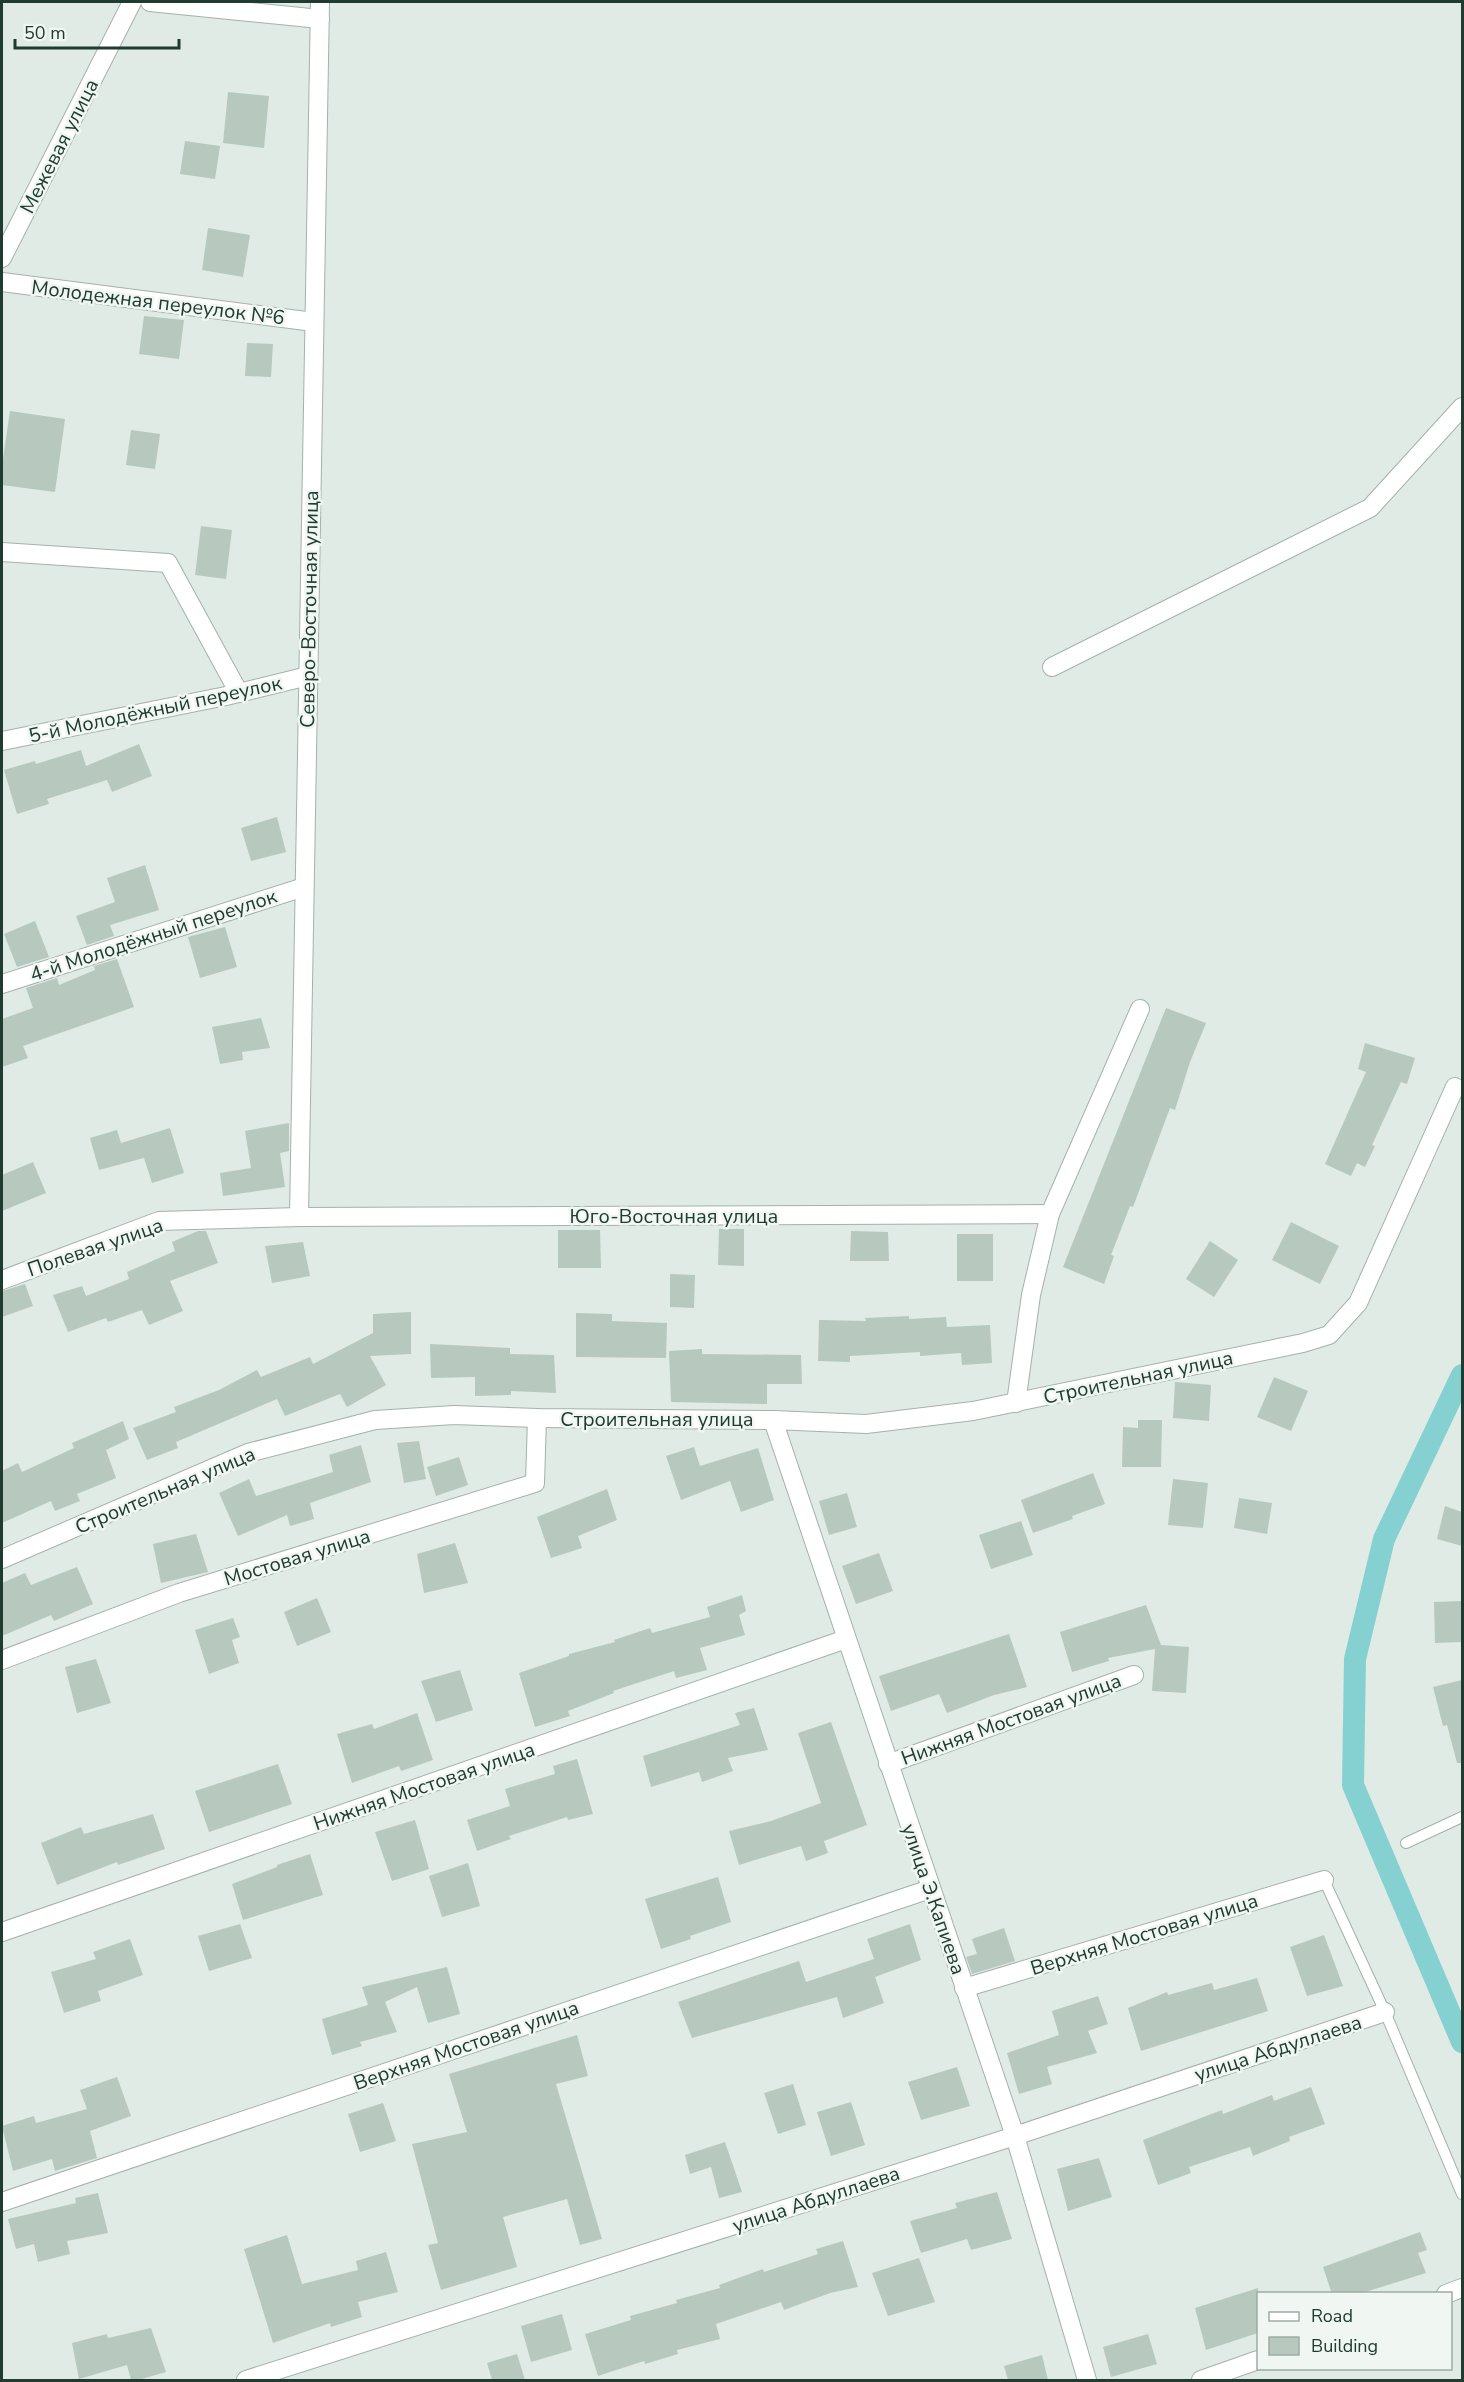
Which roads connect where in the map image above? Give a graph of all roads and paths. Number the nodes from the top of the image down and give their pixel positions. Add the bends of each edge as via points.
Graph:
1 (132, 2) edge
2 (150, 2) edge
3 (320, 10) edge
4 (2, 258) edge
5 (2, 282) edge
6 (314, 322) junction
7 (1462, 407) edge
8 (2, 552) edge
9 (1052, 667) dead end
10 (308, 676) junction
11 (238, 693) junction
12 (2, 741) edge
13 (304, 887) junction
14 (2, 984) edge
15 (1140, 1009) dead end
16 (1455, 1087) dead end
17 (1050, 1214) junction
18 (298, 1217) junction
19 (2, 1280) edge
20 (1016, 1403) junction
21 (537, 1418) junction
22 (773, 1420) junction
23 (2, 1559) edge
24 (846, 1639) junction
25 (2, 1660) edge
26 (1134, 1675) dead end
27 (888, 1764) junction
28 (1462, 1817) edge
29 (1406, 1843) dead end
30 (1324, 1880) joint
31 (930, 1889) junction
32 (2, 1932) edge
33 (964, 1988) junction
34 (1385, 2012) junction
35 (1014, 2136) junction
36 (1462, 2194) edge
37 (2, 2202) edge
38 (1257, 2360) edge
39 (246, 2380) edge
40 (1087, 2380) edge
41 (1201, 2380) edge

1 - 4 street, Межевая улица
2 - 3 street
3 - 6 street, Северо-Восточная улица
5 - 6 street, Молодежная переулок №6
6 - 10 street, Северо-Восточная улица
7 - 9 street via 1370,508
8 - 11 street via 168,563
10 - 11 street, 5-й Молодёжный переулок
10 - 13 street, Северо-Восточная улица
11 - 12 street, 5-й Молодёжный переулок
13 - 14 street, 4-й Молодёжный переулок
13 - 18 street, Северо-Восточная улица
15 - 17 street
16 - 20 street, Строительная улица via 1358,1303 1329,1335
17 - 18 street, Юго-Восточная улица
17 - 20 street via 1031,1296
18 - 19 street, Полевая улица via 159,1221
20 - 22 street, Строительная улица via 866,1424
21 - 22 street, Строительная улица
21 - 23 street, Строительная улица via 454,1415 375,1420 248,1453
21 - 25 street, Мостовая улица via 535,1483 179,1593
22 - 24 street, улица Э.Капиева
24 - 27 street, улица Э.Капиева
24 - 32 street, Нижняя Мостовая улица
26 - 27 street, Нижняя Мостовая улица
27 - 31 street, улица Э.Капиева
28 - 29 lane
30 - 33 street, Верхняя Мостовая улица
30 - 34 lane
31 - 33 street, улица Э.Капиева
31 - 37 street, Верхняя Мостовая улица
33 - 35 street, улица Э.Капиева
34 - 35 street, улица Абдуллаева
34 - 36 lane
35 - 39 street, улица Абдуллаева
35 - 40 street, улица Э.Капиева
38 - 41 street

